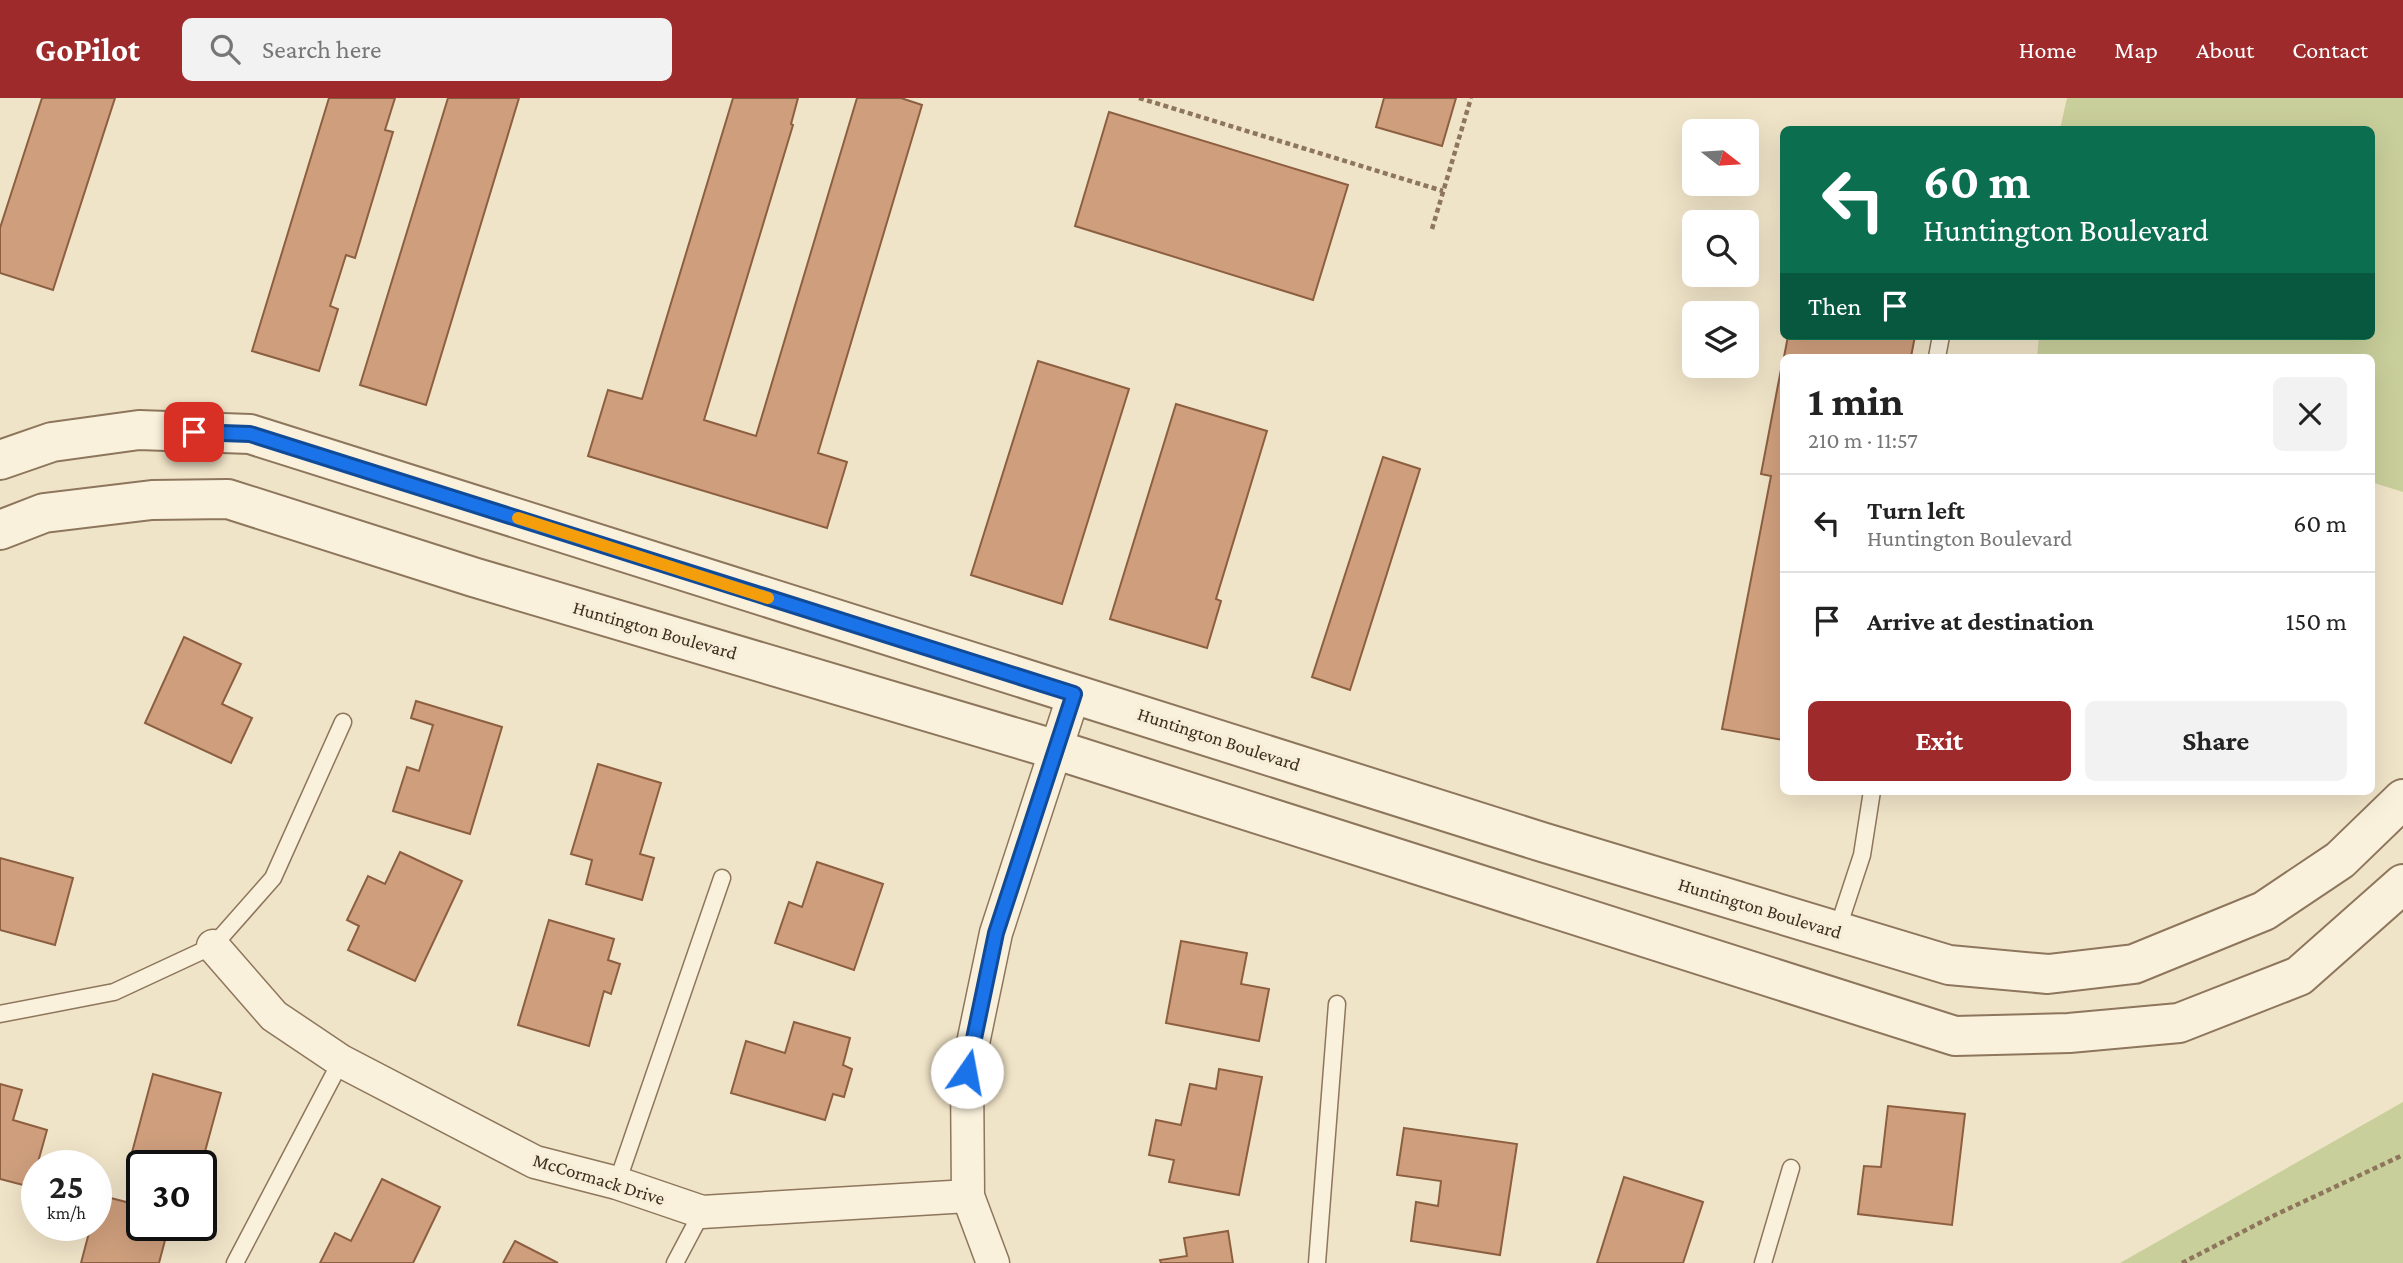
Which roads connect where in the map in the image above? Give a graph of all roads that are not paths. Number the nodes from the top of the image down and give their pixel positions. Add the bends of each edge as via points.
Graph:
1 (0, 460) edge
2 (0, 530) edge
3 (1074, 694) junction
4 (343, 722) dead end
5 (1057, 750) junction
6 (1871, 795) edge
7 (2403, 799) edge
8 (722, 878) dead end
9 (2403, 884) edge
10 (1837, 931) junction
11 (213, 946) junction
12 (1337, 1004) dead end
13 (0, 1014) edge
14 (341, 1061) junction
15 (1791, 1168) dead end
16 (617, 1182) junction
17 (968, 1196) junction
18 (702, 1212) junction
19 (235, 1263) edge
20 (675, 1263) edge
21 (993, 1263) edge
22 (1317, 1263) edge
23 (1763, 1263) edge

1 - 3 street, Huntington Boulevard via 52,442 139,429 250,434
2 - 5 street, Huntington Boulevard via 44,513 152,500 228,499 472,577
3 - 5 street
3 - 10 street, Huntington Boulevard
4 - 11 lane via 273,878
5 - 9 street, Huntington Boulevard via 1955,1036 2069,1033 2179,1023 2299,976
5 - 17 street via 996,933 967,1072
6 - 10 lane via 1862,855
7 - 10 street, Huntington Boulevard via 2340,860 2264,911 2134,964 2048,974 1949,965
8 - 16 lane
11 - 13 lane via 114,992
11 - 14 street, McCormack Drive via 274,1016
12 - 22 lane
14 - 16 street, McCormack Drive via 536,1162
14 - 19 lane
15 - 23 lane
16 - 18 street, McCormack Drive
17 - 18 street, McCormack Drive
17 - 21 street
18 - 20 lane

